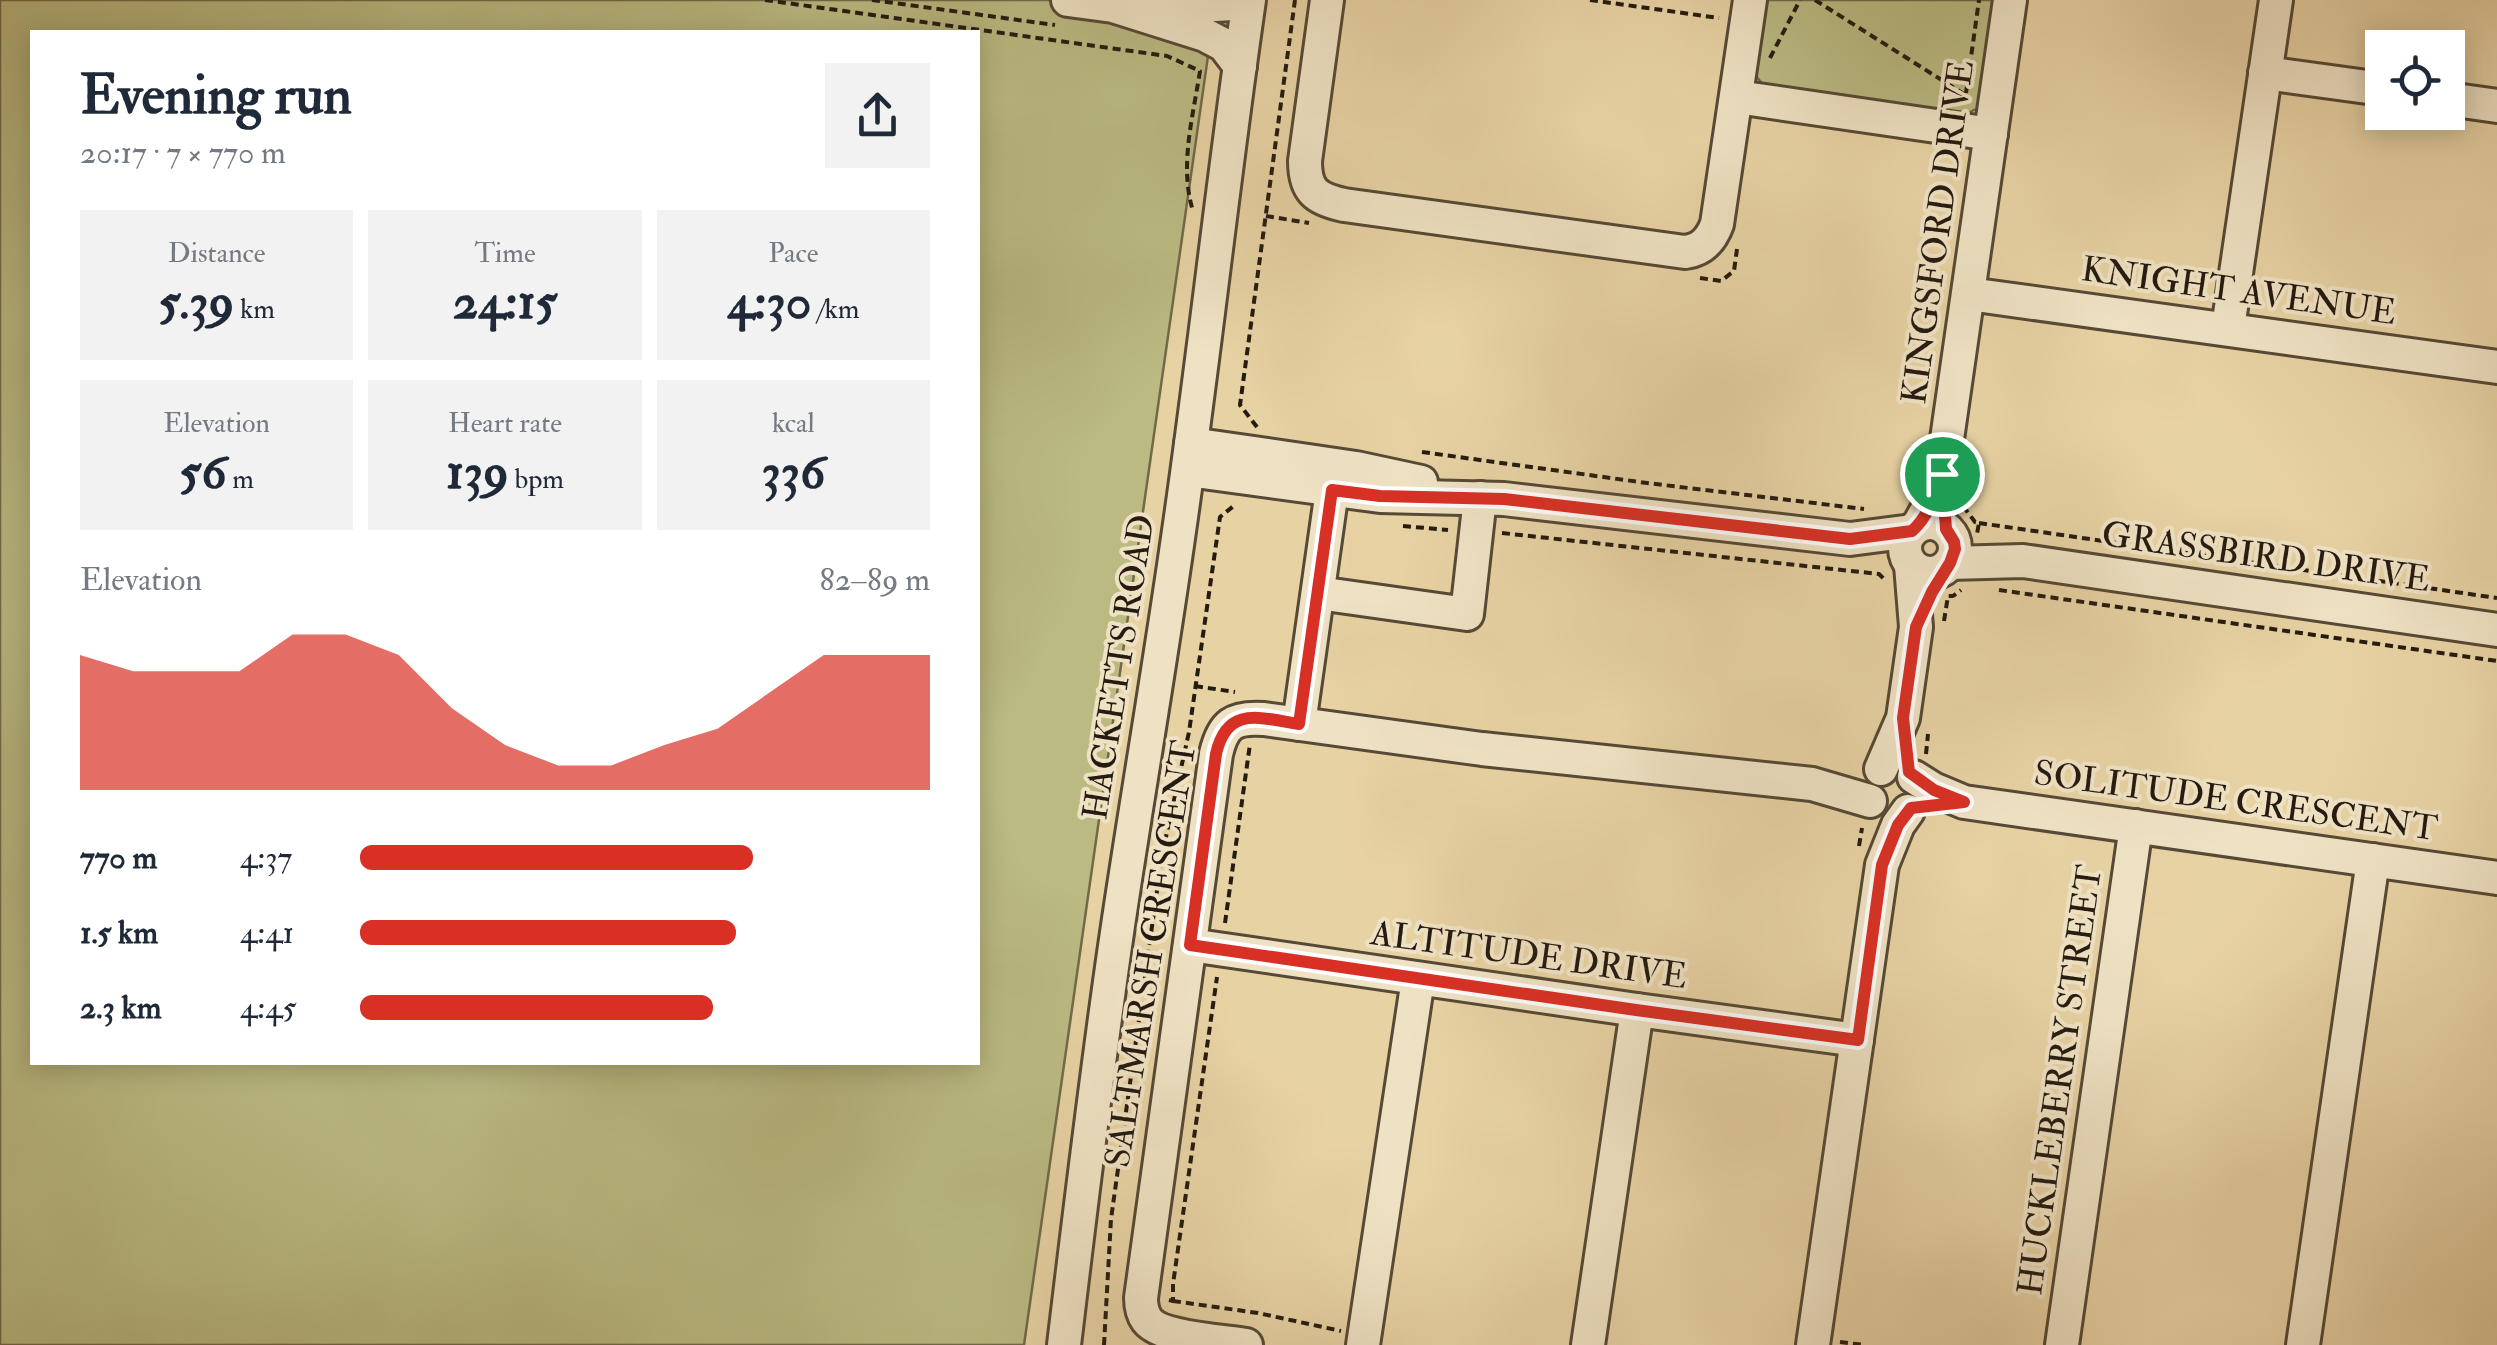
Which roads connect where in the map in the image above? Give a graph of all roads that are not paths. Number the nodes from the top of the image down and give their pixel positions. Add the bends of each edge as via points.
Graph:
1 (1246, 0) edge
2 (1328, 0) edge
3 (2010, 0) edge
4 (2276, 0) edge
5 (1113, 6) junction
6 (1737, 10) edge
7 (1068, 14) edge
8 (1240, 66) junction
9 (2266, 72) junction
10 (2365, 87) edge
11 (1747, 99) junction
12 (2465, 101) edge
13 (2497, 106) edge
14 (1980, 133) junction
15 (1969, 294) junction
16 (2228, 328) junction
17 (2497, 368) edge
18 (1190, 457) junction
19 (1332, 490) junction
20 (1492, 499) junction
21 (1931, 549) junction
22 (1318, 593) junction
23 (2497, 630) edge
24 (1299, 724) junction
25 (1812, 784) joint
26 (1893, 790) junction
27 (2136, 826) junction
28 (2373, 860) junction
29 (2497, 878) edge
30 (1190, 945) junction
31 (1418, 978) junction
32 (1636, 1010) junction
33 (1858, 1040) junction
34 (1364, 1341) edge
35 (1827, 1343) edge
36 (1064, 1345) edge
37 (1246, 1345) edge
38 (1588, 1345) edge
39 (2062, 1345) edge
40 (2303, 1345) edge

1 - 5 street
1 - 8 street, HACKETTS ROAD
2 - 11 street via 1306,178 1319,197 1344,205 1693,251 1717,224
3 - 14 street, KINGSFORD DRIVE
4 - 9 street
5 - 7 street
5 - 8 street via 1205,34
6 - 11 street
8 - 18 street, HACKETTS ROAD
9 - 10 street
9 - 16 street
11 - 14 street
12 - 13 street
14 - 15 street, KINGSFORD DRIVE
15 - 16 street, KNIGHT AVENUE
15 - 21 street, KINGSFORD DRIVE
16 - 17 street, KNIGHT AVENUE
18 - 19 street, GRASSBIRD DRIVE
18 - 20 street, GRASSBIRD DRIVE via 1356,468
18 - 36 street, HACKETTS ROAD
19 - 20 street, GRASSBIRD DRIVE
19 - 22 street
20 - 21 street, GRASSBIRD DRIVE
20 - 22 street via 1478,532 1480,616
21 - 23 street, GRASSBIRD DRIVE
21 - 26 street via 1932,592 1916,627
22 - 24 street
24 - 25 street, SALTMARSH CRESCENT
24 - 30 street, SALTMARSH CRESCENT via 1242,719 1222,736
25 - 26 street, SOLITUDE CRESCENT via 1856,778
26 - 27 street, SOLITUDE CRESCENT
26 - 33 street via 1878,822 1882,865
27 - 28 street, SOLITUDE CRESCENT
27 - 39 street, HUCKLEBERRY STREET
28 - 29 street, SOLITUDE CRESCENT
28 - 40 street
30 - 31 street, ALTITUDE DRIVE
30 - 37 street, SALTMARSH CRESCENT via 1141,1307 1159,1330
31 - 32 street, ALTITUDE DRIVE
31 - 34 street
32 - 33 street, ALTITUDE DRIVE
32 - 38 street
33 - 35 street

